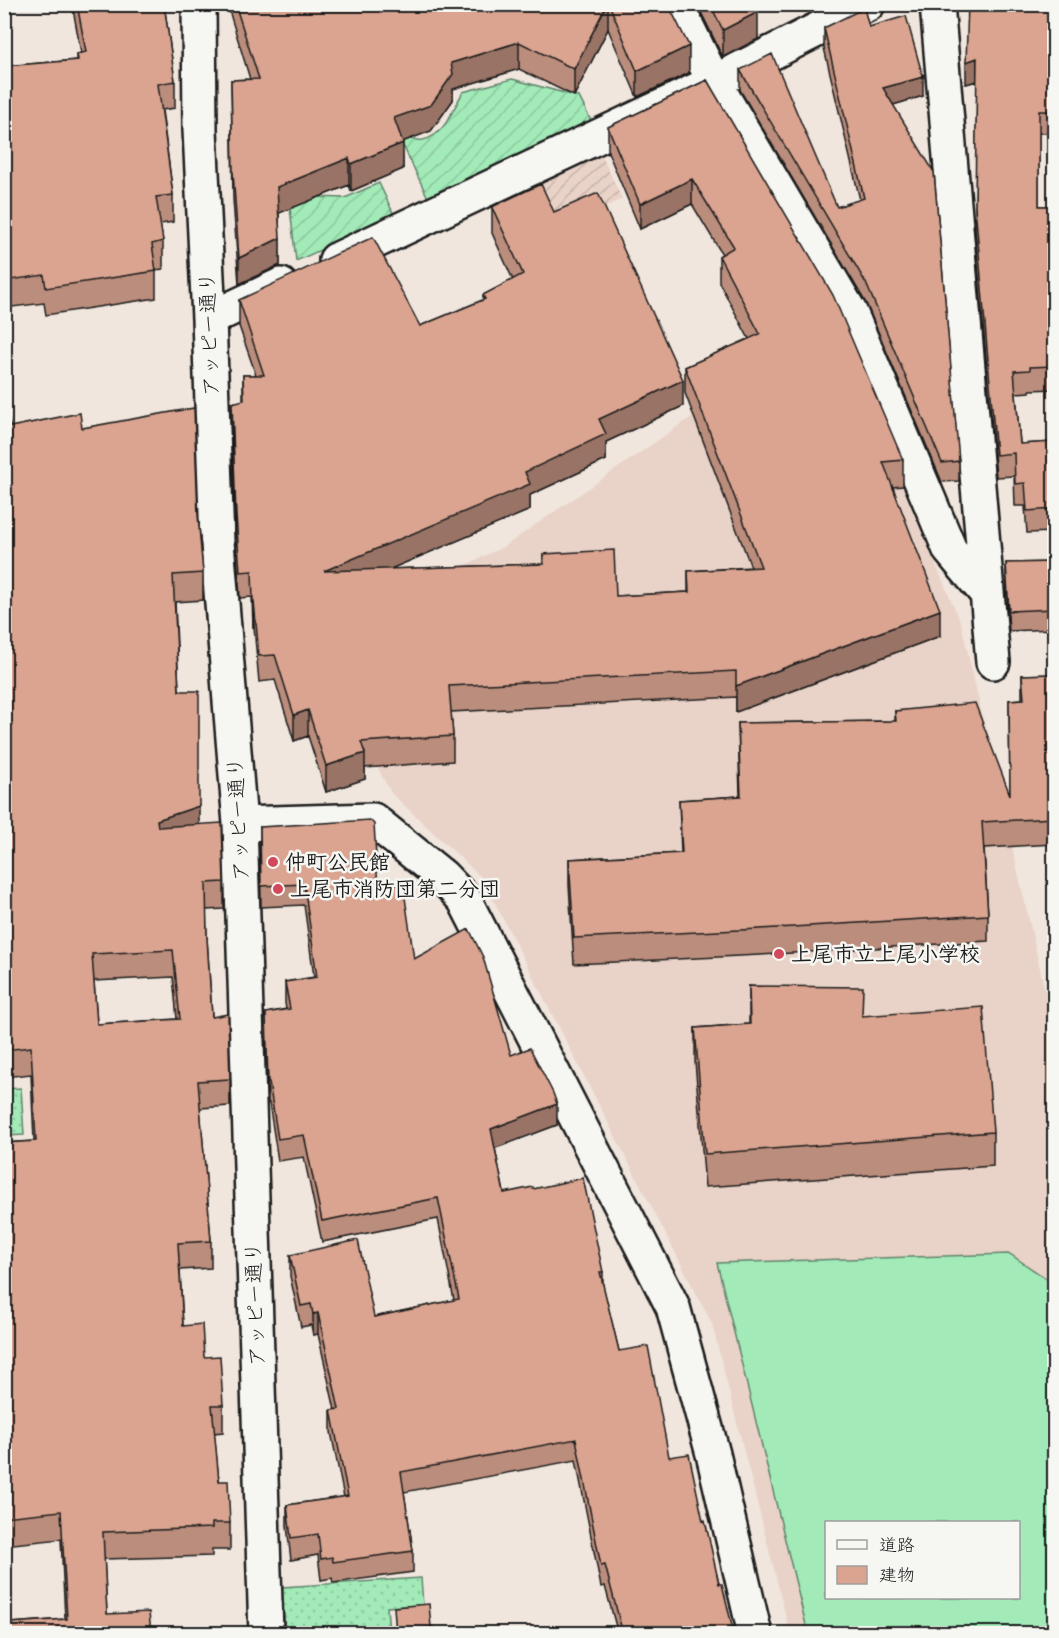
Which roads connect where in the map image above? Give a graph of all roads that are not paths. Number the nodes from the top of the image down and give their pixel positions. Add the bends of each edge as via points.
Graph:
1 (199, 4) edge
2 (676, 4) edge
3 (868, 4) edge
4 (937, 4) edge
5 (714, 82) junction
6 (209, 319) junction
7 (987, 594) junction
8 (993, 662) dead end
9 (240, 824) junction
10 (266, 1634) edge
11 (755, 1634) edge

1 - 6 street, アッピー通り
2 - 5 street
3 - 5 street
4 - 7 street
5 - 6 street
5 - 7 street via 850,312 950,550
6 - 9 street, アッピー通り via 217,542
7 - 8 street
9 - 10 street, アッピー通り
9 - 11 street via 373,820 464,899 673,1307 713,1454

